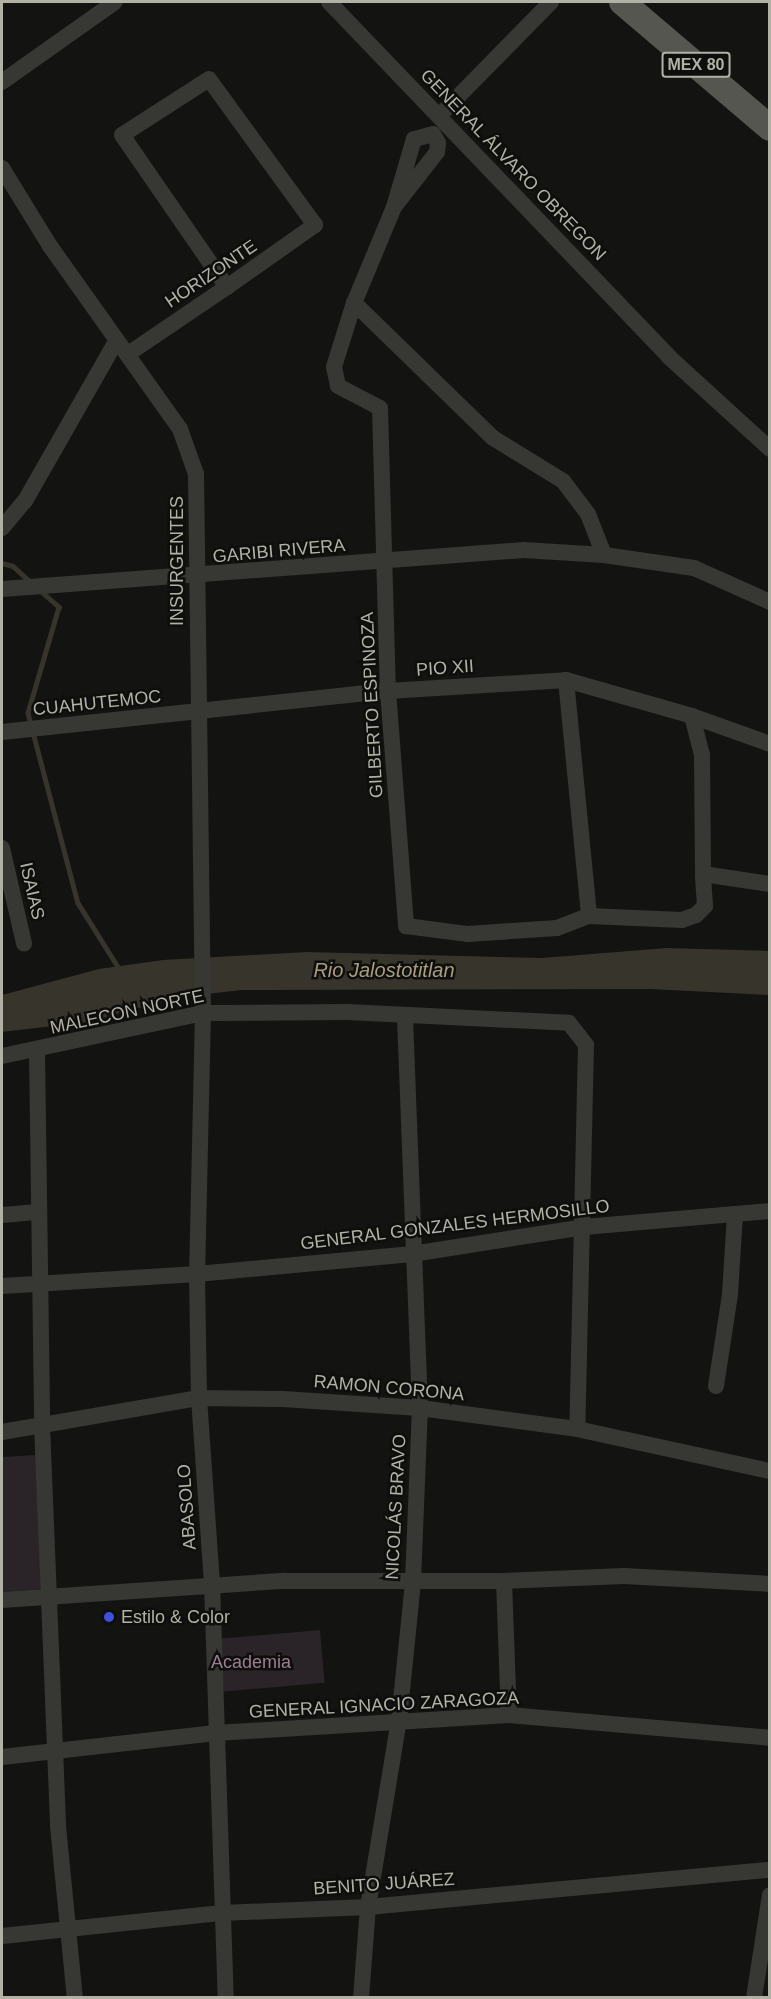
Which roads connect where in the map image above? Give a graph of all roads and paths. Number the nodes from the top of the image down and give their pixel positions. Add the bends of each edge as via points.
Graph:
1 (115, 2) edge
2 (329, 2) edge
3 (551, 2) edge
4 (622, 2) edge
5 (2, 81) edge
6 (439, 116) junction
7 (770, 128) edge
8 (2, 168) edge
9 (394, 207) dead end
10 (227, 287) junction
11 (354, 303) junction
12 (117, 340) junction
13 (128, 354) junction
14 (770, 449) edge
15 (2, 528) edge
16 (604, 555) junction
17 (385, 561) junction
18 (196, 577) junction
19 (2, 589) edge
20 (770, 602) edge
21 (566, 680) junction
22 (388, 691) junction
23 (196, 712) junction
24 (692, 716) junction
25 (2, 732) edge
26 (770, 744) edge
27 (2, 848) edge
28 (703, 874) junction
29 (770, 884) edge
30 (589, 916) junction
31 (24, 944) dead end
32 (202, 1007) junction
33 (405, 1015) junction
34 (37, 1052) junction
35 (2, 1056) edge
36 (770, 1211) edge
37 (38, 1212) junction
38 (735, 1214) junction
39 (2, 1215) edge
40 (584, 1227) junction
41 (412, 1254) junction
42 (197, 1274) junction
43 (38, 1282) junction
44 (2, 1286) edge
45 (716, 1386) dead end
46 (200, 1398) junction
47 (420, 1408) junction
48 (42, 1425) junction
49 (578, 1429) junction
50 (2, 1432) edge
51 (770, 1471) edge
52 (413, 1581) junction
53 (504, 1581) junction
54 (212, 1584) junction
55 (770, 1584) edge
56 (50, 1597) junction
57 (2, 1600) edge
58 (509, 1715) junction
59 (399, 1720) junction
60 (216, 1733) junction
61 (770, 1738) edge
62 (55, 1750) junction
63 (2, 1757) edge
64 (770, 1870) edge
65 (770, 1895) edge
66 (368, 1907) junction
67 (222, 1913) junction
68 (71, 1930) junction
69 (2, 1936) edge
70 (75, 1998) edge
71 (226, 1998) edge
72 (361, 1998) edge
73 (754, 1998) edge

1 - 5 street
2 - 6 street, GENERAL ÁLVARO OBREGON
3 - 6 street
4 - 7 main road, MEX 80
6 - 14 street, GENERAL ÁLVARO OBREGON via 669,357
8 - 12 street, INSURGENTES via 50,246
9 - 11 street
10 - 10 street, HORIZONTE via 315,225 209,79 122,135
10 - 13 street, HORIZONTE
11 - 16 street via 493,438 563,481 588,514
11 - 17 street, GILBERTO ESPINOZA via 334,368 338,386 380,408
12 - 13 street, INSURGENTES
12 - 15 street via 25,501
13 - 18 street, INSURGENTES via 180,429 196,474
16 - 17 street, GARIBI RIVERA via 524,550
16 - 20 street, GARIBI RIVERA via 694,568
17 - 18 street, GARIBI RIVERA
17 - 22 street, GILBERTO ESPINOZA
18 - 19 street, GARIBI RIVERA
18 - 23 street, INSURGENTES
21 - 22 street, PIO XII
21 - 24 street, PIO XII
21 - 30 street
22 - 23 street, PIO XII
22 - 30 street, GILBERTO ESPINOZA via 406,926 479,933 557,928
23 - 25 street, CUAHUTEMOC
23 - 32 street, INSURGENTES
24 - 26 street, PIO XII
24 - 28 street via 702,755
27 - 31 street, ISAIAS
28 - 29 street
28 - 30 street via 705,906 696,915 682,920
32 - 33 street, MALECON NORTE
32 - 34 street, MALECON NORTE
32 - 42 street, ABASOLO
33 - 40 street, MALECON NORTE via 568,1023 586,1045
33 - 41 street, NICOLÁS BRAVO
34 - 35 street, MALECON NORTE
34 - 37 street
36 - 38 street, GENERAL GONZALES HERMOSILLO
37 - 39 street
37 - 43 street
38 - 40 street, GENERAL GONZALES HERMOSILLO
38 - 45 street via 730,1294
40 - 41 street, GENERAL GONZALES HERMOSILLO
40 - 49 street, MALECON NORTE
41 - 42 street, GENERAL GONZALES HERMOSILLO
41 - 47 street, NICOLÁS BRAVO
42 - 43 street, GENERAL GONZALES HERMOSILLO
42 - 46 street, ABASOLO
43 - 44 street, GENERAL GONZALES HERMOSILLO
43 - 48 street
46 - 47 street, RAMON CORONA
46 - 48 street, RAMON CORONA
46 - 54 street, ABASOLO
47 - 49 street, RAMON CORONA
47 - 52 street, NICOLÁS BRAVO
48 - 50 street, RAMON CORONA
48 - 56 street
49 - 51 street, RAMON CORONA
52 - 53 street
52 - 54 street
52 - 59 street, NICOLÁS BRAVO
53 - 55 street via 624,1576
53 - 58 street
54 - 56 street
54 - 60 street, ABASOLO
56 - 57 street
56 - 62 street
58 - 59 street, GENERAL IGNACIO ZARAGOZA
58 - 61 street, GENERAL IGNACIO ZARAGOZA
59 - 60 street, GENERAL IGNACIO ZARAGOZA
59 - 66 street, NICOLÁS BRAVO
60 - 62 street, GENERAL IGNACIO ZARAGOZA
60 - 67 street, ABASOLO
62 - 63 street, GENERAL IGNACIO ZARAGOZA
62 - 68 street via 58,1826
64 - 66 street, BENITO JUÁREZ
65 - 73 street
66 - 67 street, BENITO JUÁREZ
66 - 72 street, NICOLÁS BRAVO
67 - 68 street, BENITO JUÁREZ
67 - 71 street, ABASOLO
68 - 69 street, BENITO JUÁREZ
68 - 70 street

